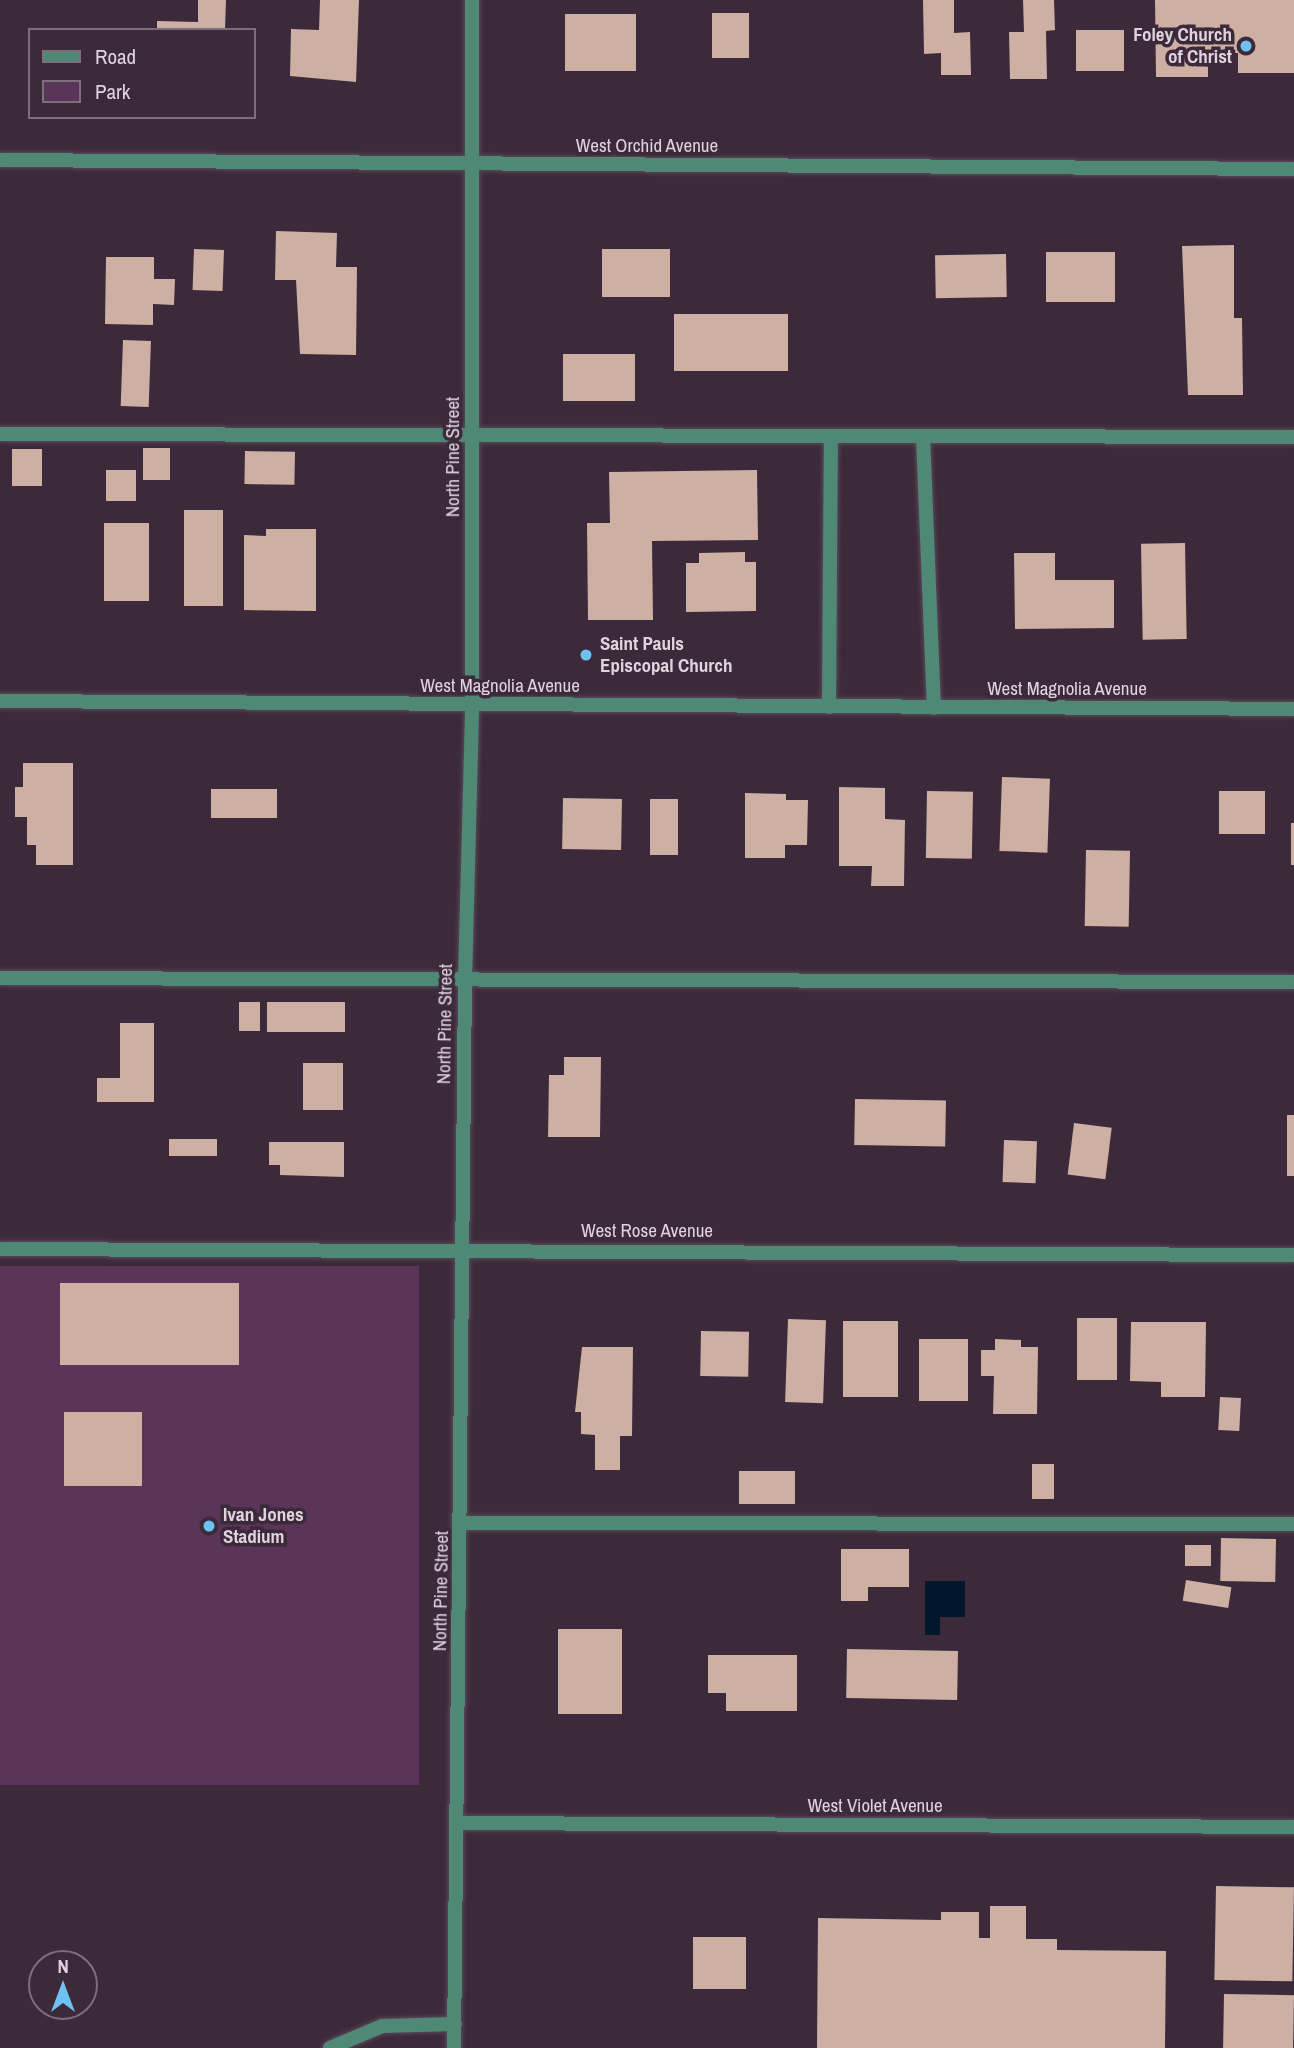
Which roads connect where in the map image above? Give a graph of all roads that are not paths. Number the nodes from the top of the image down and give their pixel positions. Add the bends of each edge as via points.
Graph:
1 (472, 0) edge
2 (0, 160) edge
3 (470, 164) junction
4 (1294, 169) edge
5 (0, 434) edge
6 (473, 436) junction
7 (831, 436) junction
8 (923, 436) junction
9 (1294, 438) edge
10 (0, 701) edge
11 (472, 706) junction
12 (828, 707) junction
13 (933, 708) junction
14 (1294, 709) edge
15 (0, 978) edge
16 (465, 980) junction
17 (1294, 982) edge
18 (0, 1249) edge
19 (463, 1249) junction
20 (1294, 1255) edge
21 (462, 1523) junction
22 (1294, 1524) edge
23 (456, 1823) junction
24 (1294, 1827) edge
25 (455, 2024) junction
26 (330, 2048) edge
27 (454, 2048) edge

1 - 3 street, North Pine Street
2 - 3 street, West Orchid Avenue
3 - 4 street, West Orchid Avenue
3 - 6 street, North Pine Street
5 - 6 street
6 - 7 street
6 - 11 street, North Pine Street
7 - 8 street
7 - 12 street
8 - 9 street
8 - 13 street
10 - 11 street, West Magnolia Avenue
11 - 12 street, West Magnolia Avenue
11 - 16 street, North Pine Street
12 - 13 street, West Magnolia Avenue
13 - 14 street, West Magnolia Avenue
15 - 16 street
16 - 17 street
16 - 19 street, North Pine Street
18 - 19 street, West Rose Avenue
19 - 20 street, West Rose Avenue
19 - 21 street, North Pine Street
21 - 22 street
21 - 23 street, North Pine Street
23 - 24 street, West Violet Avenue
23 - 25 street, North Pine Street
25 - 26 street via 382,2026
25 - 27 street, North Pine Street

